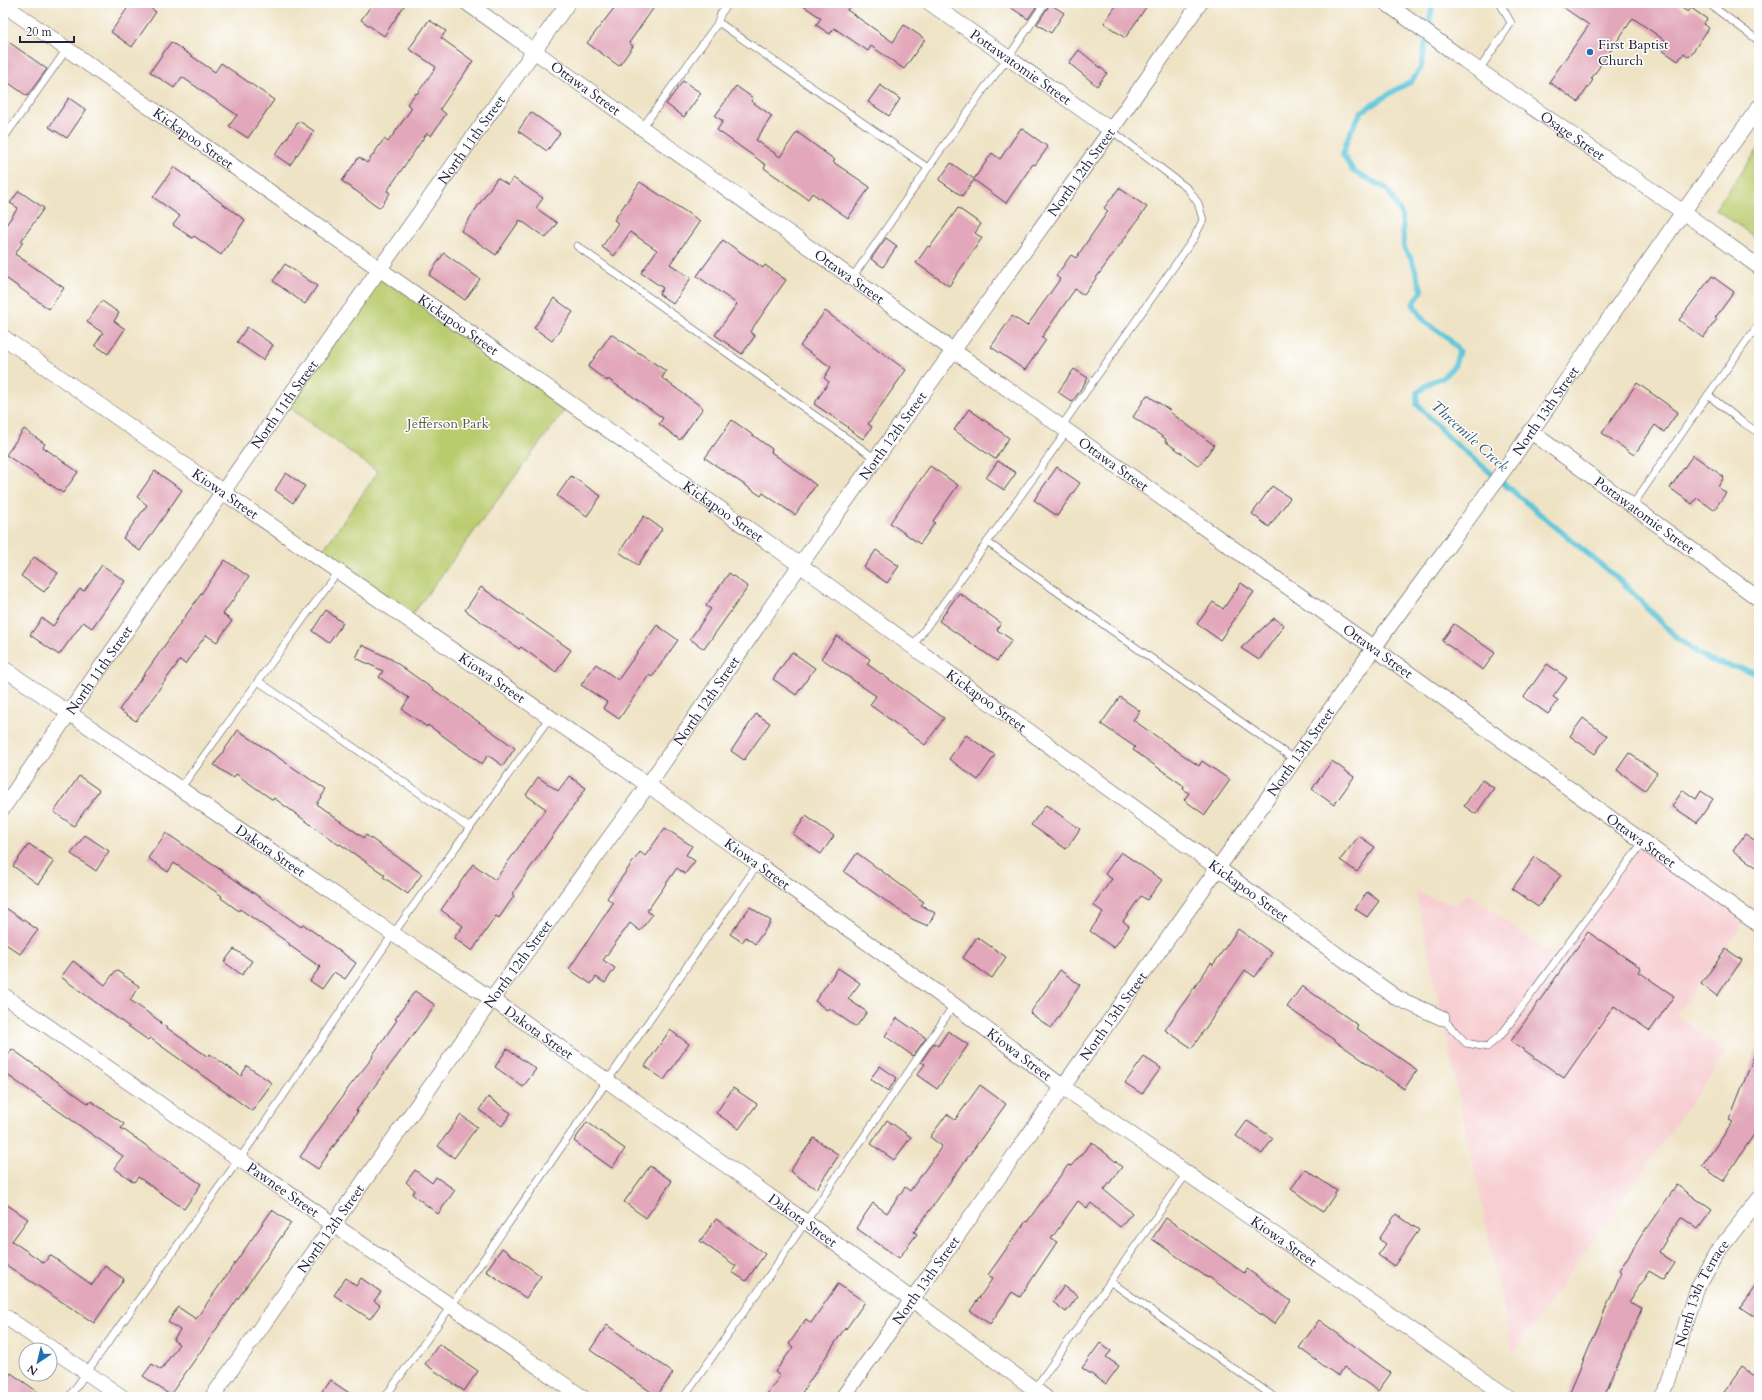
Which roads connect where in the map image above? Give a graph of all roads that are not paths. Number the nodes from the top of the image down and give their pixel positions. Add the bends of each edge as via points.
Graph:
1 (467, 3) edge
2 (568, 3) edge
3 (729, 3) edge
4 (930, 3) edge
5 (1045, 3) edge
6 (1200, 3) edge
7 (1500, 3) edge
8 (1708, 3) edge
9 (3, 4) edge
10 (1389, 5) edge
11 (717, 24) junction
12 (1759, 40) edge
13 (67, 49) junction
14 (534, 51) junction
15 (1008, 58) junction
16 (1479, 70) junction
17 (1759, 107) edge
18 (642, 128) junction
19 (1111, 130) junction
20 (3, 139) edge
21 (928, 168) junction
22 (1683, 212) junction
23 (577, 246) dead end
24 (1759, 267) edge
25 (379, 268) junction
26 (852, 278) junction
27 (1759, 324) edge
28 (3, 337) edge
29 (954, 351) junction
30 (1708, 395) junction
31 (1064, 429) junction
32 (1530, 431) junction
33 (1759, 433) edge
34 (876, 459) junction
35 (223, 492) junction
36 (1632, 506) junction
37 (987, 542) junction
38 (800, 565) junction
39 (338, 570) junction
40 (1759, 599) edge
41 (912, 647) junction
42 (1374, 648) junction
43 (3, 668) edge
44 (258, 681) junction
45 (69, 713) junction
46 (550, 718) junction
47 (1296, 760) junction
48 (648, 785) junction
49 (180, 789) junction
50 (3, 808) edge
51 (470, 828) junction
52 (1643, 842) junction
53 (758, 864) junction
54 (1219, 868) junction
55 (1759, 925) edge
56 (393, 934) junction
57 (3, 995) edge
58 (492, 999) junction
59 (954, 1005) junction
60 (1442, 1018) joint
61 (607, 1080) junction
62 (1063, 1087) junction
63 (239, 1159) junction
64 (1187, 1173) junction
65 (1759, 1199) edge
66 (806, 1222) junction
67 (333, 1223) junction
68 (1111, 1282) junction
69 (912, 1300) junction
70 (451, 1306) junction
71 (3, 1315) edge
72 (87, 1372) junction
73 (1036, 1394) edge
74 (68, 1397) edge
75 (122, 1397) edge
76 (212, 1397) edge
77 (385, 1397) edge
78 (582, 1397) edge
79 (684, 1397) edge
80 (843, 1397) edge
81 (1274, 1397) edge
82 (1508, 1397) edge
83 (1661, 1397) edge

1 - 14 street, Ottawa Street
2 - 14 street, North 11th Street
3 - 11 lane
4 - 15 street, Pottawatomie Street
5 - 15 lane
6 - 19 street, North 12th Street
7 - 16 lane via 1511,23
8 - 12 lane
9 - 13 street, Kickapoo Street
10 - 16 street, Osage Street
11 - 18 lane
11 - 21 lane via 721,24
13 - 20 lane
13 - 25 street, Kickapoo Street
14 - 18 street, Ottawa Street
14 - 25 street, North 11th Street
15 - 19 street, Pottawatomie Street
15 - 21 lane
16 - 22 street, Osage Street
17 - 22 street, North 13th Street
18 - 26 street, Ottawa Street
19 - 29 street, North 12th Street
19 - 31 lane via 1188,189 1198,203 1203,220 1194,238
21 - 26 lane
22 - 24 street, Osage Street
22 - 32 street, North 13th Street
23 - 34 lane
25 - 35 street, North 11th Street
25 - 38 street, Kickapoo Street
26 - 29 street, Ottawa Street
27 - 30 lane
28 - 35 street, Kiowa Street
29 - 31 street, Ottawa Street
29 - 34 street, North 12th Street
30 - 33 lane
30 - 36 lane
31 - 37 lane
31 - 42 street, Ottawa Street
32 - 36 street, Pottawatomie Street
32 - 42 street, North 13th Street
34 - 38 street, North 12th Street
35 - 39 street, Kiowa Street
35 - 45 street, North 11th Street
36 - 40 street, Pottawatomie Street
37 - 41 lane
37 - 47 lane
38 - 41 street, Kickapoo Street
38 - 48 street, North 12th Street
39 - 44 lane
39 - 46 street, Kiowa Street
41 - 54 street, Kickapoo Street
42 - 47 street, North 13th Street
42 - 52 street, Ottawa Street
43 - 45 street, Dakota Street
44 - 49 lane
44 - 51 lane
45 - 49 street, Dakota Street
45 - 50 street, North 11th Street
46 - 48 street, Kiowa Street
46 - 51 lane
47 - 54 street, North 13th Street
48 - 53 street, Kiowa Street
48 - 58 street, North 12th Street
49 - 56 street, Dakota Street
51 - 56 lane
52 - 55 street, Ottawa Street
52 - 60 lane via 1502,1034 1486,1047 1466,1042
53 - 59 street, Kiowa Street
53 - 61 lane
54 - 60 street, Kickapoo Street via 1397,998
54 - 62 street, North 13th Street
56 - 58 street, Dakota Street
56 - 63 lane
57 - 63 street, Pawnee Street
58 - 61 street, Dakota Street
58 - 67 street, North 12th Street
59 - 62 street, Kiowa Street
59 - 66 lane
61 - 66 street, Dakota Street
61 - 70 lane
62 - 64 street, Kiowa Street
62 - 69 street, North 13th Street
63 - 67 street, Pawnee Street
63 - 72 lane
64 - 68 lane
64 - 82 street, Kiowa Street
65 - 83 street, North 13th Terrace via 1715,1255 1696,1290 1668,1384
66 - 69 street, Dakota Street
66 - 79 lane
67 - 70 street, Pawnee Street
67 - 76 street, North 12th Street
68 - 73 lane
68 - 81 lane
69 - 73 street, Dakota Street
69 - 80 street, North 13th Street
70 - 77 lane
70 - 78 street, Pawnee Street
71 - 72 street
72 - 74 lane
72 - 75 street

